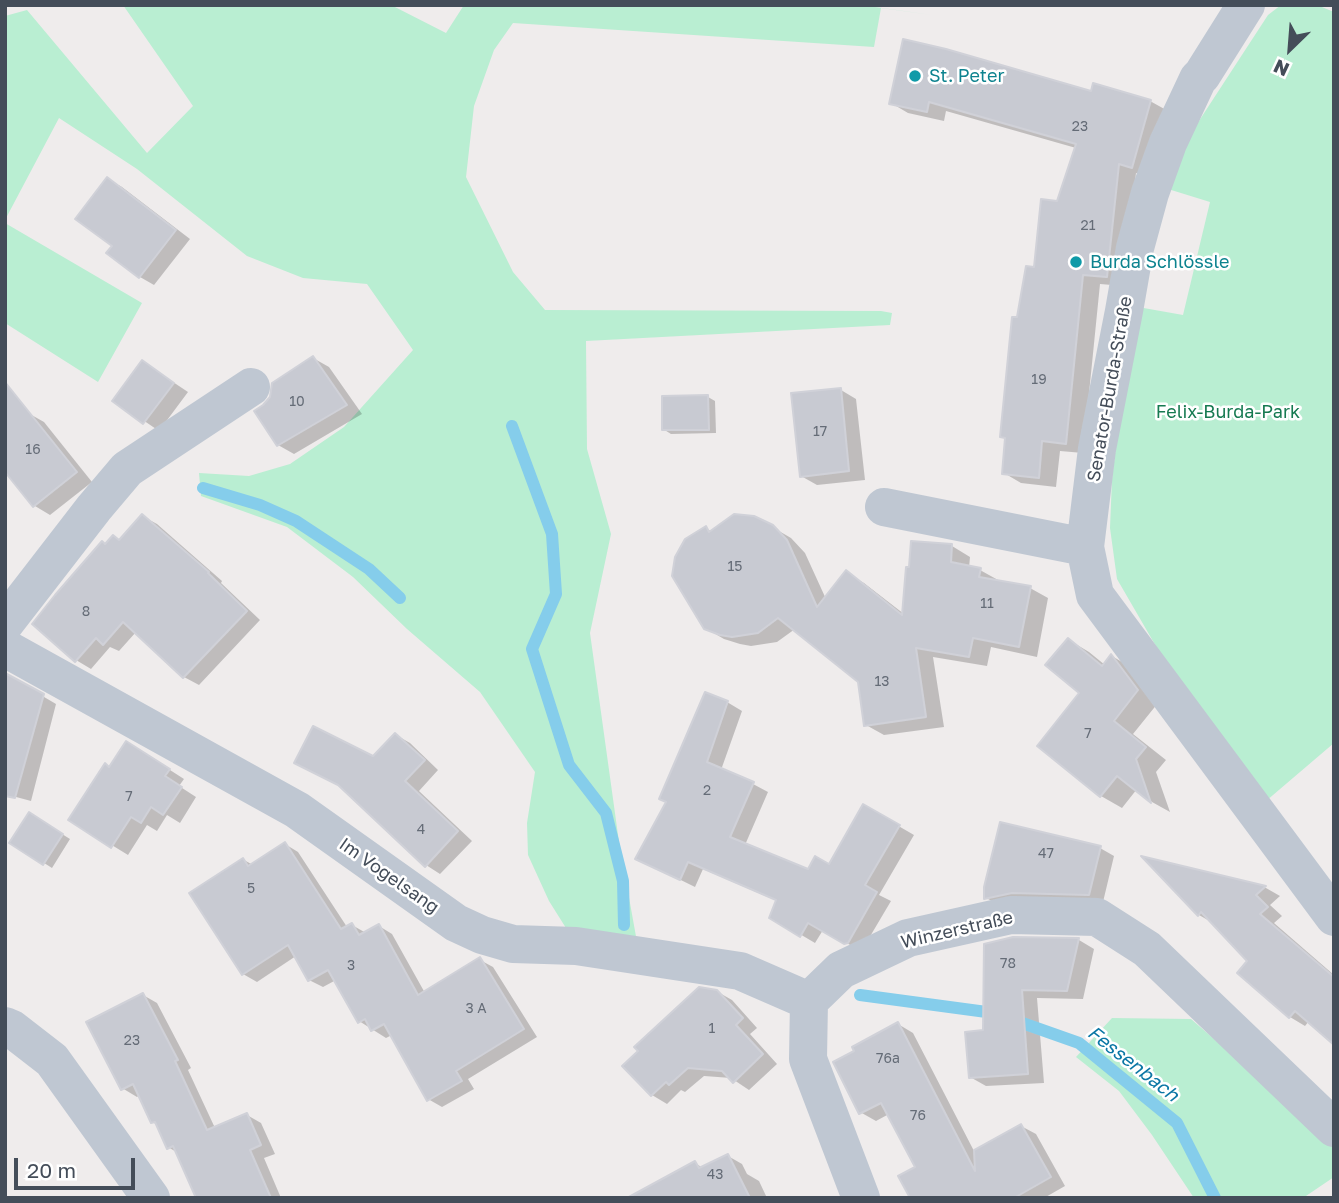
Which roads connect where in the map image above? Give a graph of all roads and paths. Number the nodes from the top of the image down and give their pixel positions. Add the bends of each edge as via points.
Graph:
1 (1246, 5) edge
2 (251, 387) dead end
3 (884, 507) dead end
4 (1085, 547) junction
5 (5, 623) edge
6 (5, 648) edge
7 (1334, 917) edge
8 (808, 1001) junction
9 (5, 1026) edge
10 (1334, 1129) edge
11 (151, 1198) edge
12 (861, 1198) edge

1 - 4 street, Senator-Burda-Straße via 1198,79 1150,193 1135,247 1097,449
2 - 5 street via 127,469
3 - 4 street
4 - 7 street, Senator-Burda-Straße via 1095,595
6 - 8 street, Im Vogelsang via 297,810 456,923 482,935 513,944 576,946 740,971
8 - 10 street, Winzerstraße via 841,970 908,938 1011,915 1097,917 1147,949
8 - 12 street via 808,1059
9 - 11 street via 52,1060

